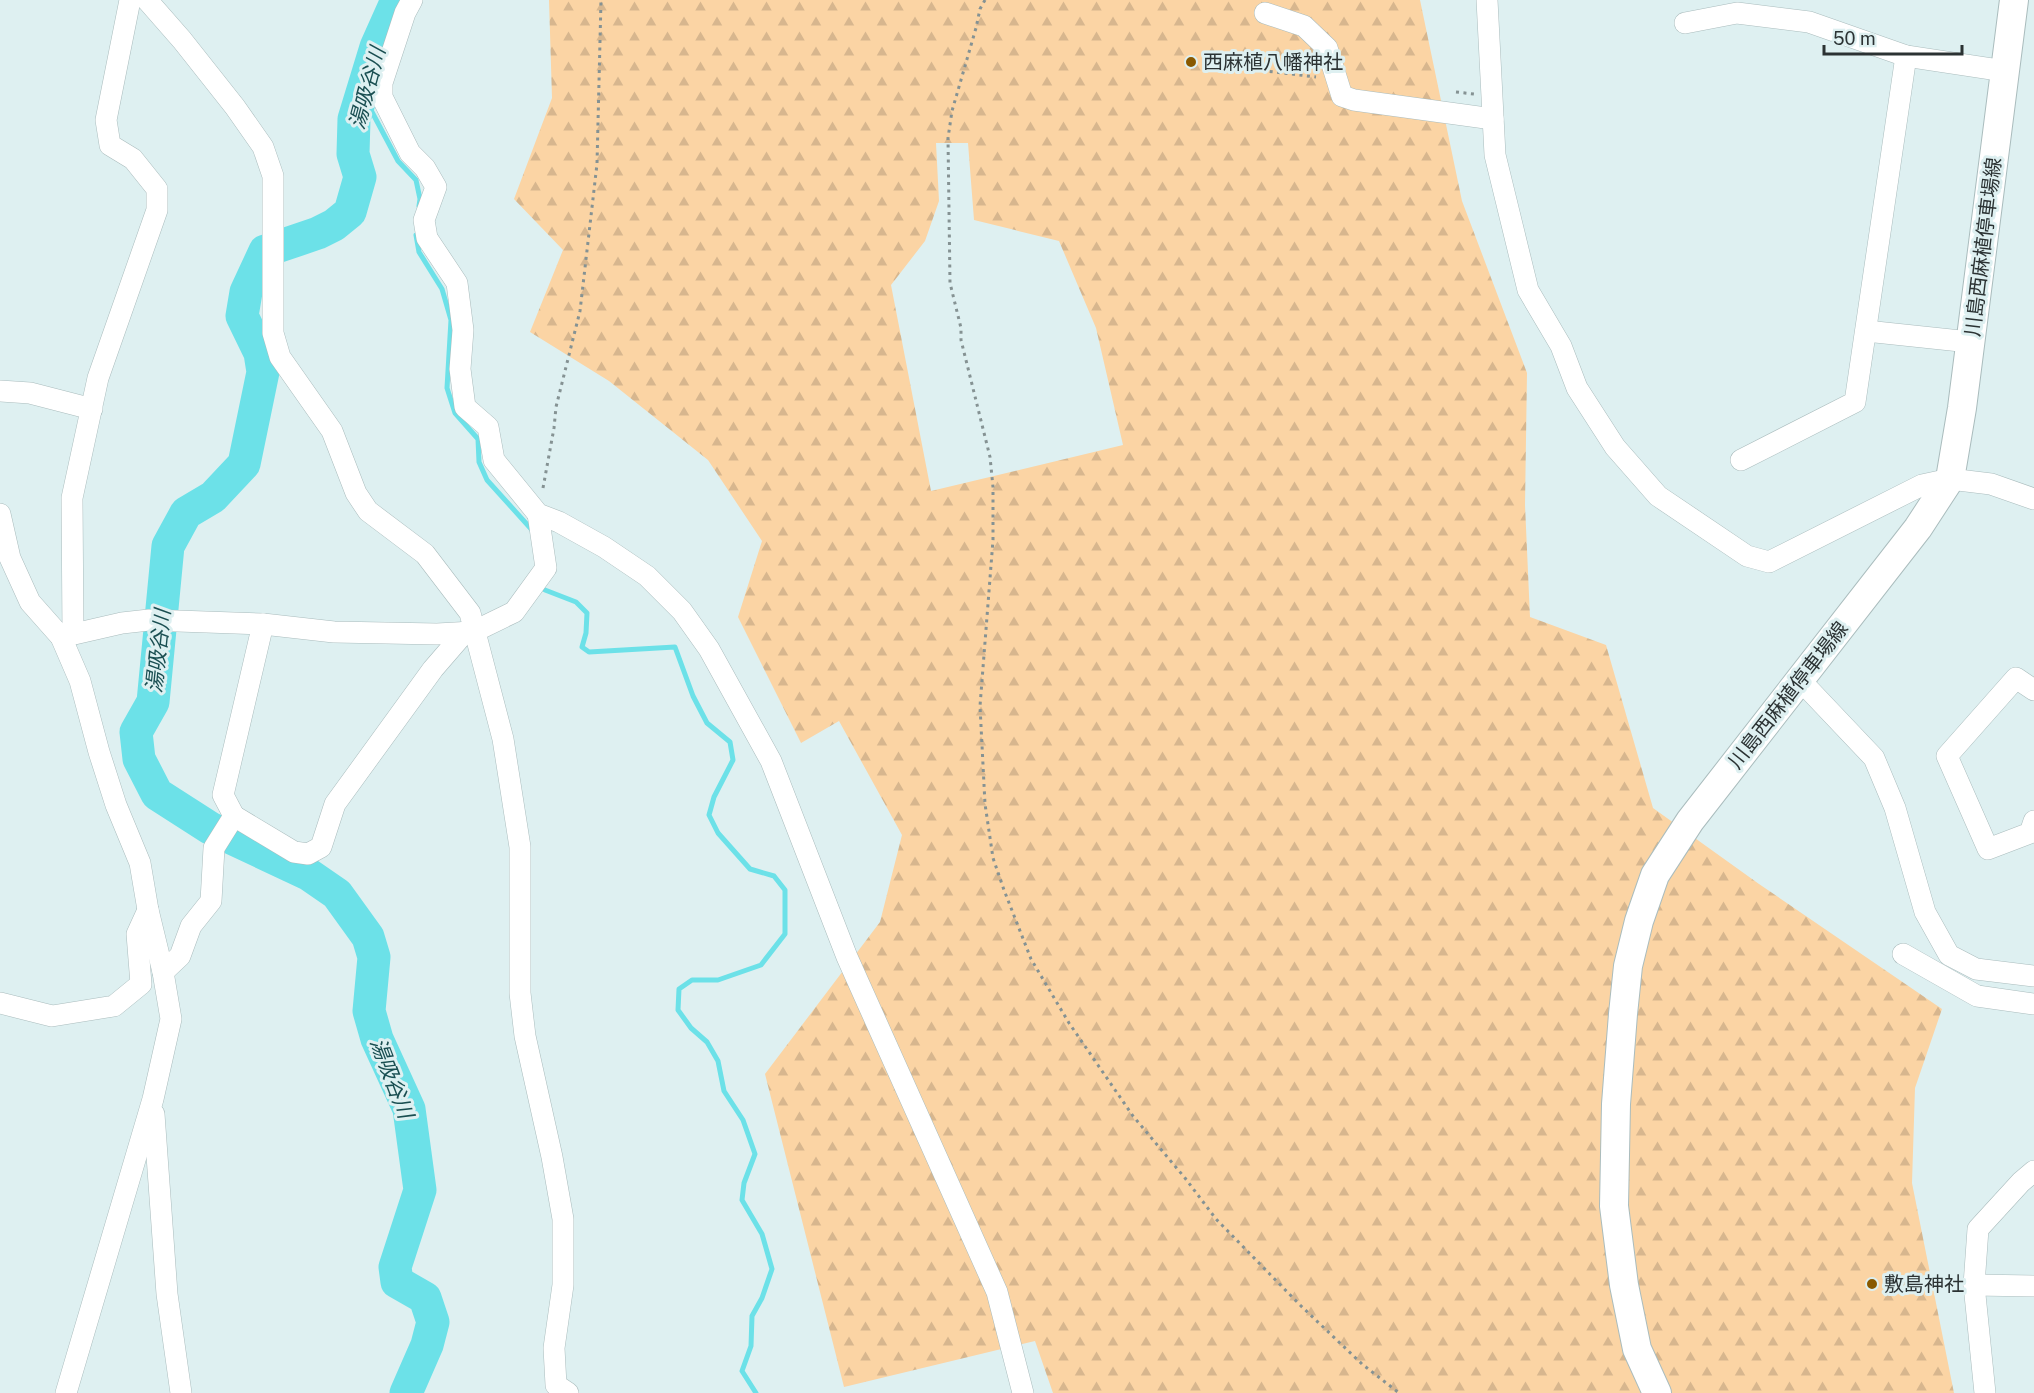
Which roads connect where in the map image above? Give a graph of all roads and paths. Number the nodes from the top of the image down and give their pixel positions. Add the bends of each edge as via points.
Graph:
1 (130, 0) edge
2 (147, 0) edge
3 (412, 0) edge
4 (601, 0) edge
5 (985, 0) edge
6 (1487, 0) edge
7 (2014, 0) edge
8 (1265, 13) dead end
9 (1685, 23) dead end
10 (1906, 56) junction
11 (2005, 71) junction
12 (1493, 119) junction
13 (1866, 331) junction
14 (1970, 342) junction
15 (0, 391) edge
16 (92, 410) junction
17 (1742, 460) dead end
18 (1950, 479) junction
19 (2034, 499) edge
20 (0, 514) edge
21 (538, 514) junction
22 (263, 624) junction
23 (469, 632) junction
24 (67, 635) junction
25 (1800, 680) junction
26 (2034, 690) edge
27 (231, 821) junction
28 (2034, 821) edge
29 (148, 910) junction
30 (1903, 954) dead end
31 (1976, 969) junction
32 (163, 972) junction
33 (2034, 976) edge
34 (1977, 996) junction
35 (0, 1003) edge
36 (2034, 1004) edge
37 (153, 1099) junction
38 (2034, 1171) edge
39 (1974, 1285) junction
40 (2034, 1286) edge
41 (66, 1393) edge
42 (181, 1393) edge
43 (568, 1393) edge
44 (1023, 1393) edge
45 (1399, 1393) edge
46 (1656, 1393) edge
47 (1985, 1393) edge

1 - 16 street via 106,120 110,145 133,159 157,189 157,210 98,378
2 - 23 street via 236,107 263,147 273,176 273,333 280,357 332,432 356,493 368,511 425,554 470,613
3 - 21 street via 382,82 382,98 410,153 436,187 424,220 427,238 457,283 465,407 488,427 494,460
4 - 21 path via 597,164 580,311 556,407
5 - 45 path via 948,138 950,283 990,458 993,487 993,540 980,706 985,804 993,858 1031,959 1069,1023 1133,1116 1216,1219 1347,1349
6 - 12 street
7 - 11 main road, 川島西麻植停車場線
8 - 12 street via 1304,26 1327,48 1342,96
9 - 10 street via 1737,13 1809,22
10 - 11 street
10 - 13 street
11 - 14 main road, 川島西麻植停車場線
12 - 18 street via 1495,155 1528,291 1561,346 1577,388 1615,447 1658,496 1747,556 1769,562 1922,485
13 - 14 street
13 - 17 street via 1856,402
14 - 18 main road, 川島西麻植停車場線
15 - 16 street via 30,393
16 - 24 street via 72,498
18 - 19 street via 1991,484
18 - 25 main road, 川島西麻植停車場線 via 1918,528
20 - 24 street via 10,558 30,602
21 - 23 street via 546,568 514,612
21 - 44 street via 559,522 647,576 682,611 709,649 765,751 847,957 997,1292
22 - 23 street via 334,632
22 - 24 street via 158,620
22 - 27 street via 223,795
23 - 27 street via 433,669 335,804 321,848 308,855 294,852
23 - 43 street via 502,739 520,847 520,993 525,1036 563,1219 563,1285 554,1348 556,1384
24 - 29 street via 99,752 140,863
25 - 31 street via 1874,758 1895,808 1925,912 1949,955
25 - 46 main road, 川島西麻植停車場線 via 1666,856 1639,921 1628,966 1616,1104 1614,1206 1637,1349
26 - 28 street via 2016,678 1947,756 1988,849 2030,833
27 - 32 street via 214,848 211,901 191,926 180,956
29 - 32 street
29 - 35 street via 137,934 141,984 114,1006 52,1016
30 - 34 street
31 - 33 street
31 - 34 street
32 - 37 street via 171,1019
34 - 36 street
37 - 41 street
37 - 42 street via 167,1294
38 - 39 street via 1978,1229
39 - 40 street
39 - 47 street

